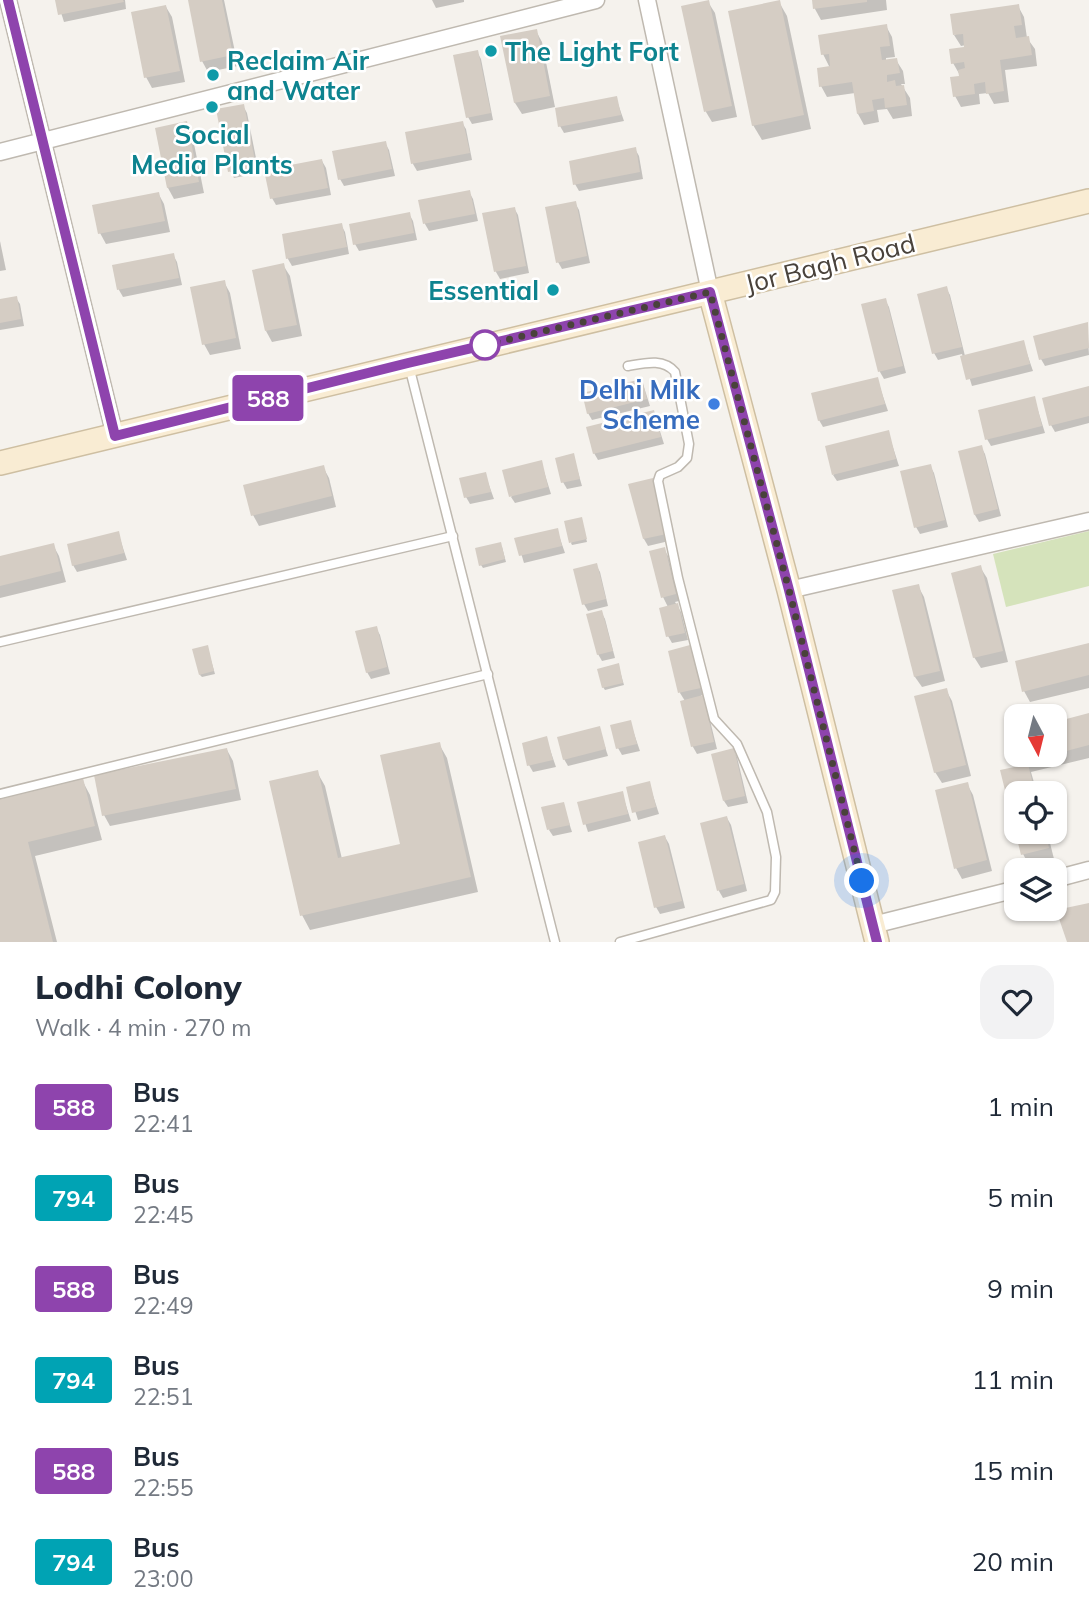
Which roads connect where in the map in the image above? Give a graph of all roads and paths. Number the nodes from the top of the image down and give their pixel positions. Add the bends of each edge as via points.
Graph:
1 (8, 0) edge
2 (596, 0) edge
3 (647, 0) edge
4 (43, 142) junction
5 (0, 152) edge
6 (1089, 201) edge
7 (710, 292) junction
8 (408, 363) junction
9 (628, 366) dead end
10 (115, 436) junction
11 (0, 463) edge
12 (1089, 521) edge
13 (453, 536) junction
14 (789, 590) junction
15 (0, 642) edge
16 (488, 674) junction
17 (0, 794) edge
18 (1089, 870) edge
19 (1067, 876) edge
20 (1004, 893) edge
21 (875, 933) edge
22 (555, 942) edge
23 (620, 942) edge

1 - 4 street
2 - 4 street
3 - 7 street
4 - 5 street
4 - 10 street
6 - 7 street, Jor Bagh Road
7 - 8 street, Jor Bagh Road
7 - 14 street
8 - 10 street, Jor Bagh Road
8 - 13 lane
9 - 23 lane via 654,362 675,372 689,444 687,458 658,481 670,539 714,719 737,744 767,812 776,857 771,900
10 - 11 street, Jor Bagh Road
12 - 14 street
13 - 15 lane
13 - 16 lane
14 - 21 street
16 - 17 lane
16 - 22 lane
18 - 19 street
20 - 21 street

